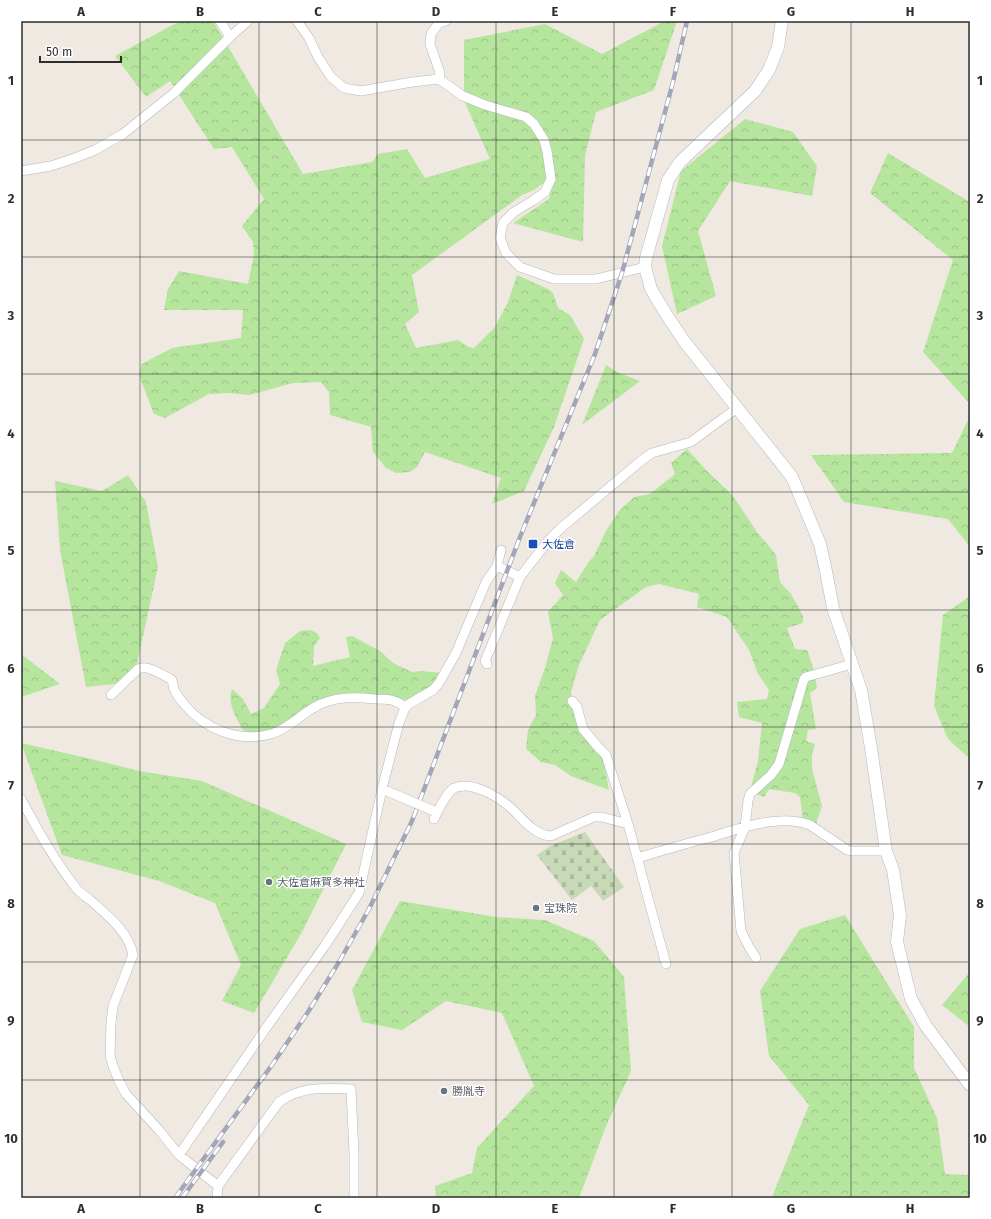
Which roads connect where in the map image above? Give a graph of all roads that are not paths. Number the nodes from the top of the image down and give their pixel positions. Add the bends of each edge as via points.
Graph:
1 (220, 21) edge
2 (248, 21) edge
3 (297, 21) edge
4 (446, 21) edge
5 (782, 21) edge
6 (230, 37) junction
7 (439, 80) junction
8 (21, 171) edge
9 (645, 267) junction
10 (737, 408) junction
11 (501, 550) dead end
12 (497, 566) junction
13 (520, 577) junction
14 (486, 664) dead end
15 (852, 664) junction
16 (111, 694) dead end
17 (572, 700) dead end
18 (405, 708) junction
19 (382, 789) junction
20 (21, 799) edge
21 (628, 824) junction
22 (745, 827) junction
23 (886, 851) junction
24 (637, 858) junction
25 (756, 958) dead end
26 (666, 964) dead end
27 (970, 1085) edge
28 (179, 1155) junction
29 (218, 1186) junction
30 (217, 1198) edge
31 (354, 1198) edge

1 - 6 street
2 - 6 street
3 - 7 street via 331,77 344,88 361,91
4 - 7 street via 439,23 431,34 430,44 440,73
5 - 9 street via 778,47 769,70 755,91 680,162 668,180
6 - 8 street via 174,93 123,134 75,158 51,166
7 - 9 street via 463,96 526,117 544,140 551,179 545,192 514,212 503,223 500,238 506,253 520,267 554,279 596,279
9 - 10 street via 651,289 666,314
10 - 13 street via 691,442 652,453 642,460 561,528
10 - 15 street via 792,477 820,544 833,608
11 - 12 street
12 - 13 street
12 - 18 street via 486,582 456,653 439,683 433,690
13 - 14 street via 485,661
15 - 22 street via 804,679 779,764 750,794
15 - 23 street via 863,697
16 - 18 street via 138,669 147,667 172,680 175,693 200,721 225,732 246,737 277,731 315,707 332,700 355,697 393,700
17 - 21 street via 577,707 583,729 606,755
18 - 19 street
19 - 21 street, bridge via 435,814 453,788 469,786 504,802 543,836 551,836 594,817
19 - 28 street via 359,893
20 - 28 street via 68,877 78,890 121,930 132,948 134,955 113,1006 110,1056 126,1094
21 - 24 street
22 - 23 street via 785,820 805,823 847,850
22 - 24 street
22 - 25 street via 734,853 741,931
23 - 27 street via 893,870 900,915 897,942 911,999 926,1026
24 - 26 street
28 - 29 street
29 - 30 street
29 - 31 street via 279,1102 304,1090 351,1089

